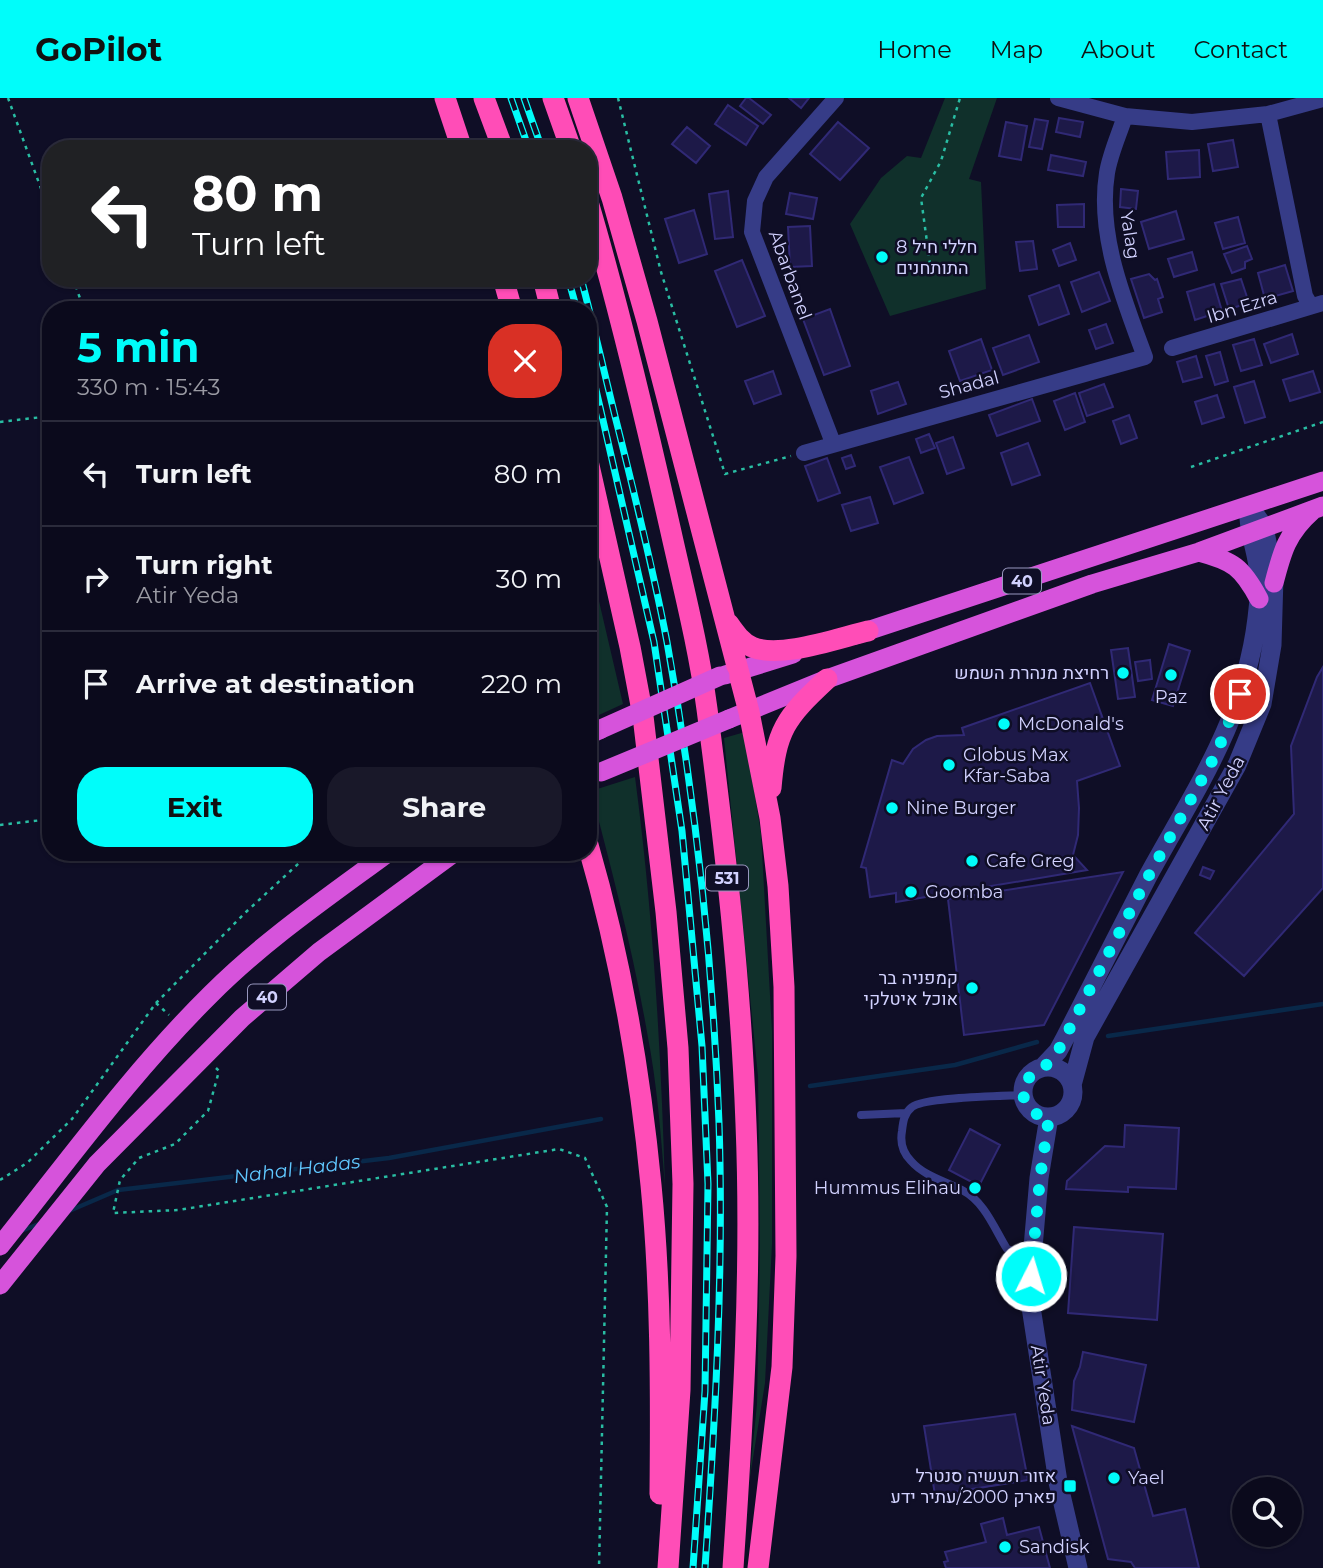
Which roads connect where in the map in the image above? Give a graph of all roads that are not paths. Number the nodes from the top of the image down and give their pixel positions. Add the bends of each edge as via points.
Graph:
1 (445, 98) edge
2 (485, 98) edge
3 (553, 98) edge
4 (578, 98) edge
5 (836, 98) edge
6 (1058, 98) edge
7 (1323, 99) edge
8 (1268, 114) junction
9 (1125, 116) junction
10 (459, 140) edge
11 (500, 140) edge
12 (568, 140) edge
13 (592, 140) edge
14 (597, 156) edge
15 (597, 234) edge
16 (1317, 305) edge
17 (1172, 348) dead end
18 (1145, 357) joint
19 (833, 443) junction
20 (804, 453) road end
21 (1323, 481) edge
22 (597, 501) edge
23 (1249, 506) junction
24 (1319, 507) edge
25 (1257, 529) junction
26 (1199, 552) junction
27 (1274, 583) junction
28 (1259, 599) junction
29 (726, 620) junction
30 (868, 631) junction
31 (729, 673) junction
32 (827, 679) junction
33 (739, 715) junction
34 (597, 731) edge
35 (597, 773) edge
36 (771, 818) junction
37 (377, 861) edge
38 (443, 861) edge
39 (591, 861) edge
40 (1043, 1067) junction
41 (1072, 1085) junction
42 (1023, 1095) junction
43 (906, 1113) junction
44 (860, 1115) dead end
45 (1049, 1117) junction
46 (0, 1246) edge
47 (1032, 1257) junction
48 (0, 1285) edge
49 (660, 1568) edge
50 (668, 1568) edge
51 (733, 1568) edge
52 (758, 1568) edge
53 (1078, 1568) edge

1 - 10 highway
2 - 11 highway
3 - 12 highway
4 - 13 highway
5 - 19 street, Abarbanel via 766,177 755,201 752,232
6 - 9 street
7 - 8 street
8 - 9 street via 1192,121
8 - 16 street via 1305,296
9 - 18 street, Yalag via 1107,173 1105,206 1120,289
14 - 29 highway via 623,235
15 - 51 highway, 531 via 693,634 707,707 729,892 748,1184 745,1393
16 - 17 street, Ibn Ezra
18 - 19 street, Shadal
19 - 20 street, Shadal
21 - 23 highway, 40
22 - 50 highway via 643,716 678,1048 683,1184 680,1390
23 - 25 street, Atir Yeda
23 - 30 highway, 40
24 - 25 highway, 40
24 - 27 highway via 1286,542
25 - 26 highway, 40
25 - 27 street, Atir Yeda via 1271,555
25 - 28 street, Atir Yeda
26 - 28 highway via 1236,565
26 - 32 highway, 40 via 1092,584
27 - 41 street, Atir Yeda via 1269,670 1246,746 1085,1037
28 - 40 street, Atir Yeda via 1245,676 1225,737 1058,1051
29 - 30 highway via 738,637 768,651
29 - 31 highway
30 - 31 highway, 40
31 - 33 highway
31 - 34 highway, 40, bridge
32 - 33 highway, 40
32 - 36 highway via 782,728 772,769
33 - 35 highway, 40, bridge
33 - 36 highway
36 - 52 highway via 784,987 786,1256 782,1367
37 - 46 highway, 40 via 281,932 211,994 139,1072
38 - 48 highway, 40 via 318,952 242,1018 97,1164
39 - 49 highway via 605,903 621,982 651,1186 659,1367
40 - 41 street via 1058,1069
40 - 42 street via 1026,1080
41 - 45 street via 1068,1107
42 - 43 lane via 914,1105
42 - 45 street via 1029,1109
43 - 44 lane
43 - 47 lane via 901,1137 911,1162 965,1191 987,1213 1007,1249
45 - 47 street, Atir Yeda
47 - 53 street, Atir Yeda via 1029,1294 1058,1482

